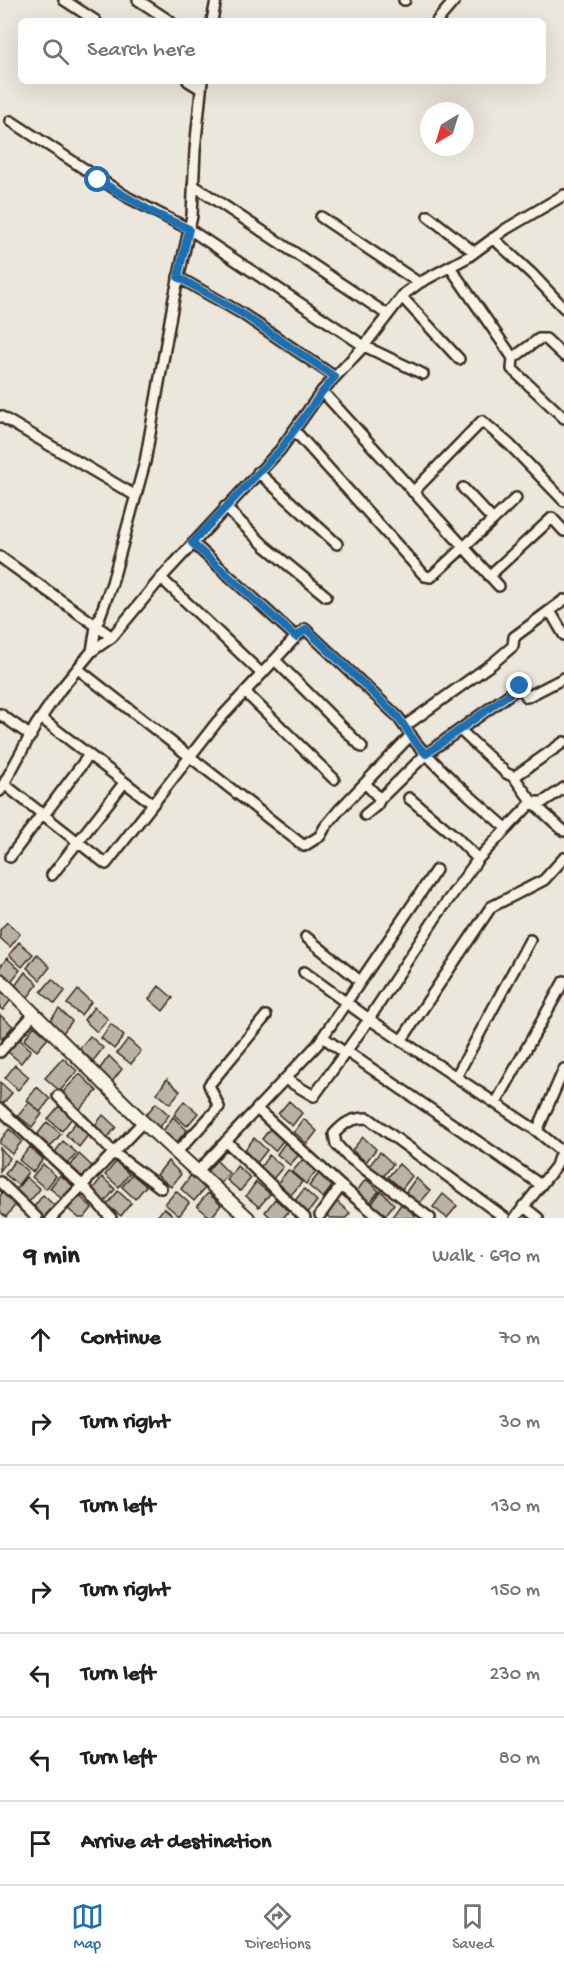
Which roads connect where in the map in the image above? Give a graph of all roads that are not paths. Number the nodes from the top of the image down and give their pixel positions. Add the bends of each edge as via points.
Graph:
1 (64, 0) edge
2 (138, 0) edge
3 (216, 0) edge
4 (455, 0) edge
5 (91, 18) edge
6 (165, 18) edge
7 (213, 18) edge
8 (440, 18) edge
9 (201, 85) edge
10 (10, 121) dead end
11 (193, 185) junction
12 (564, 195) edge
13 (428, 216) dead end
14 (321, 217) dead end
15 (189, 229) junction
16 (493, 238) junction
17 (474, 252) junction
18 (450, 267) junction
19 (178, 277) junction
20 (419, 283) junction
21 (402, 297) junction
22 (564, 308) edge
23 (388, 315) junction
24 (364, 346) junction
25 (564, 356) edge
26 (513, 358) junction
27 (459, 359) dead end
28 (423, 374) dead end
29 (335, 377) junction
30 (322, 392) junction
31 (0, 416) edge
32 (564, 418) edge
33 (294, 430) junction
34 (258, 472) junction
35 (463, 488) dead end
36 (412, 492) junction
37 (136, 496) junction
38 (516, 498) dead end
39 (564, 501) edge
40 (225, 507) junction
41 (493, 520) junction
42 (564, 531) edge
43 (192, 543) junction
44 (337, 544) dead end
45 (464, 548) junction
46 (0, 557) edge
47 (489, 576) junction
48 (161, 578) junction
49 (499, 586) dead end
50 (326, 596) dead end
51 (564, 600) edge
52 (550, 611) junction
53 (96, 627) junction
54 (564, 635) edge
55 (112, 637) junction
56 (296, 637) junction
57 (92, 651) junction
58 (275, 660) junction
59 (78, 669) junction
60 (262, 674) junction
61 (564, 678) edge
62 (245, 692) junction
63 (0, 714) edge
64 (41, 718) junction
65 (460, 729) junction
66 (408, 731) junction
67 (31, 736) junction
68 (564, 742) edge
69 (362, 747) dead end
70 (426, 754) junction
71 (88, 755) junction
72 (189, 758) junction
73 (513, 777) junction
74 (334, 779) dead end
75 (124, 783) junction
76 (365, 783) junction
77 (2, 787) edge
78 (564, 788) edge
79 (409, 798) dead end
80 (380, 799) junction
81 (532, 802) junction
82 (153, 804) junction
83 (43, 815) junction
84 (365, 815) dead end
85 (507, 828) junction
86 (564, 831) edge
87 (77, 841) junction
88 (10, 857) dead end
89 (564, 858) edge
90 (478, 859) junction
91 (436, 870) dead end
92 (52, 875) dead end
93 (306, 937) dead end
94 (530, 940) dead end
95 (304, 972) dead end
96 (0, 980) edge
97 (360, 981) junction
98 (564, 981) edge
99 (345, 1003) junction
100 (34, 1014) junction
101 (266, 1016) dead end
102 (369, 1019) junction
103 (323, 1037) junction
104 (401, 1041) junction
105 (0, 1052) edge
106 (346, 1052) junction
107 (564, 1069) edge
108 (456, 1077) junction
109 (285, 1079) junction
110 (58, 1095) dead end
111 (496, 1103) junction
112 (0, 1109) edge
113 (257, 1109) junction
114 (143, 1122) junction
115 (537, 1131) junction
116 (226, 1141) junction
117 (114, 1153) junction
118 (176, 1153) junction
119 (560, 1164) edge
120 (196, 1172) junction
121 (564, 1173) edge
122 (0, 1182) edge
123 (541, 1185) junction
124 (83, 1186) junction
125 (341, 1186) junction
126 (161, 1188) dead end
127 (523, 1206) junction
128 (320, 1217) edge
129 (37, 1218) edge
130 (51, 1218) edge
131 (111, 1218) edge
132 (248, 1218) edge
133 (305, 1218) edge
134 (380, 1218) edge
135 (430, 1218) edge
136 (505, 1218) edge
137 (515, 1218) edge
138 (538, 1218) edge

1 - 5 street
2 - 6 street
3 - 7 street
4 - 8 street
9 - 11 street
10 - 15 street via 129,198
11 - 15 street
11 - 23 street
12 - 16 street
13 - 17 street
14 - 20 street
15 - 19 street
15 - 24 street
16 - 17 street
16 - 22 street
17 - 18 street
18 - 20 street
18 - 26 street
19 - 29 street via 241,313
19 - 37 street
20 - 21 street
21 - 23 street
21 - 27 street
23 - 24 street
24 - 28 street
24 - 29 street
25 - 26 street via 546,339 539,339
26 - 32 street via 512,369
29 - 30 street
30 - 33 street
30 - 36 street
31 - 37 street
33 - 34 street
33 - 45 street via 425,576 431,577
34 - 40 street
34 - 44 street
35 - 41 street
36 - 39 street via 482,421
36 - 45 street
37 - 53 street
38 - 41 street
40 - 43 street
40 - 50 street
41 - 45 street
42 - 47 street via 552,518
43 - 48 street
43 - 56 street
45 - 47 street
46 - 53 street
47 - 49 street
48 - 55 street
48 - 60 street
51 - 52 street
52 - 54 street
52 - 66 street via 513,637 513,646
53 - 55 street
53 - 57 street
55 - 57 street
56 - 58 street
56 - 66 street via 306,629
57 - 59 street
58 - 60 street
58 - 69 street
59 - 64 street
59 - 72 street
60 - 62 street
61 - 65 street via 527,697 520,686
62 - 72 street
62 - 74 street
63 - 67 street
64 - 67 street
64 - 71 street
65 - 70 street
65 - 73 street
66 - 70 street
66 - 76 street
67 - 77 street
68 - 73 street
70 - 80 street
70 - 85 street
71 - 75 street
71 - 83 street
72 - 76 street via 304,846 320,836
72 - 82 street
73 - 81 street
75 - 82 street
75 - 87 street
76 - 80 street
77 - 83 street
78 - 81 street via 543,802
79 - 90 street
80 - 84 street
81 - 85 street
81 - 86 street
82 - 87 street via 106,864
83 - 87 street
83 - 88 street
85 - 90 street
87 - 92 street
89 - 104 street via 544,880 491,907
90 - 102 street
91 - 97 street
93 - 97 street
94 - 108 street
95 - 99 street
96 - 100 street
97 - 99 street
98 - 111 street
99 - 102 street
99 - 103 street
100 - 105 street
100 - 114 street
101 - 118 street via 209,1085 219,1107
102 - 104 street
102 - 106 street
103 - 106 street
103 - 109 street
104 - 108 street
106 - 109 street via 314,1096
106 - 123 street
107 - 115 street
108 - 111 street
109 - 113 street
110 - 117 street
111 - 115 street
112 - 124 street
113 - 116 street
113 - 125 street
114 - 117 street
114 - 118 street
115 - 119 street via 561,1151
116 - 120 street
116 - 133 street
117 - 124 street
117 - 126 street
118 - 120 street
119 - 121 street
119 - 123 street
120 - 132 street
122 - 129 street
123 - 127 street
124 - 130 street
124 - 131 street
125 - 128 street
125 - 134 street
127 - 137 street
127 - 138 street
135 - 136 street via 341,1150 334,1134 353,1118 368,1118

